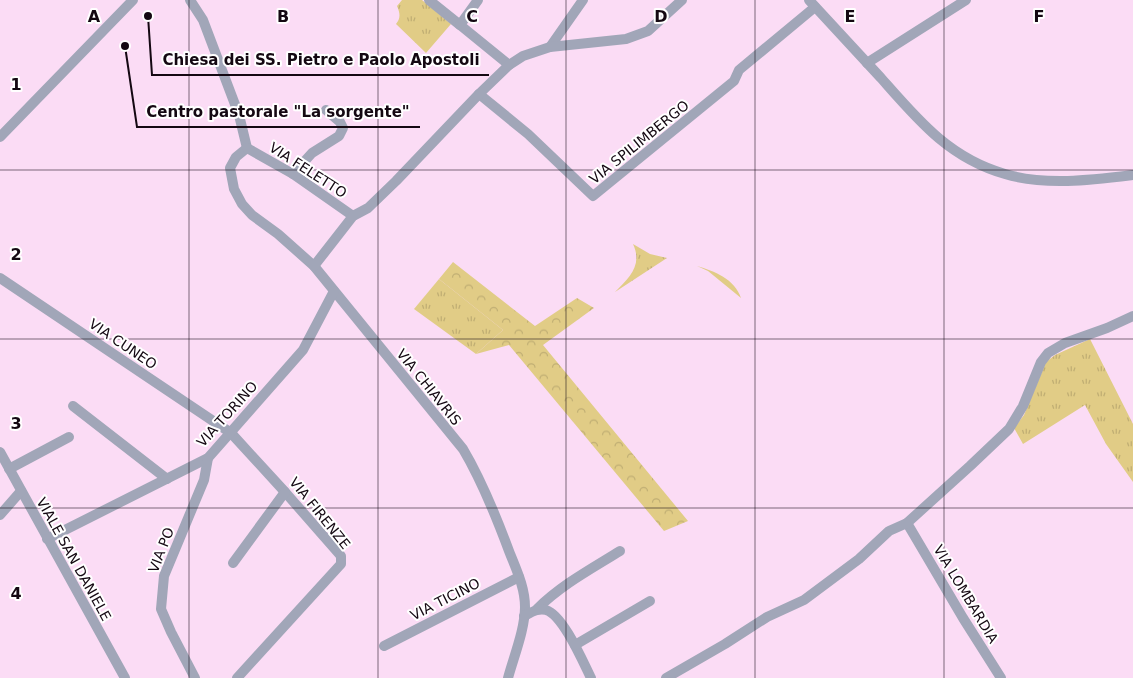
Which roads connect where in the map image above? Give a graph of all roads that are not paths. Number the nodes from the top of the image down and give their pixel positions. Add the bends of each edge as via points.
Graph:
1 (133, 0) edge
2 (190, 0) edge
3 (199, 0) edge
4 (429, 0) edge
5 (478, 0) edge
6 (583, 0) edge
7 (682, 0) edge
8 (966, 0) edge
9 (812, 4) edge
10 (202, 16) junction
11 (460, 25) junction
12 (550, 48) junction
13 (867, 63) junction
14 (509, 65) junction
15 (479, 94) junction
16 (326, 110) dead end
17 (0, 137) edge
18 (247, 148) junction
19 (293, 174) junction
20 (1133, 175) edge
21 (353, 216) junction
22 (314, 266) junction
23 (0, 278) edge
24 (334, 291) junction
25 (1133, 316) edge
26 (73, 406) dead end
27 (231, 434) junction
28 (69, 437) dead end
29 (0, 452) edge
30 (208, 458) junction
31 (9, 469) junction
32 (167, 479) junction
33 (21, 491) junction
34 (285, 492) junction
35 (0, 516) edge
36 (908, 523) junction
37 (47, 539) junction
38 (620, 551) dead end
39 (233, 563) dead end
40 (519, 576) junction
41 (650, 601) dead end
42 (537, 609) junction
43 (524, 616) junction
44 (574, 645) junction
45 (384, 646) dead end
46 (125, 678) edge
47 (195, 678) edge
48 (237, 678) edge
49 (508, 678) edge
50 (591, 678) edge
51 (666, 678) edge
52 (1001, 678) edge

1 - 17 street
2 - 3 street
2 - 10 street
3 - 10 street
4 - 11 street
5 - 11 street
6 - 12 street
7 - 12 street, VIA FELETTO via 648,31 626,39
8 - 13 street
9 - 13 street
9 - 15 street, VIA SPILIMBERGO via 739,70 734,81 593,196 528,134
10 - 18 street via 239,115
11 - 14 street
12 - 14 street, VIA FELETTO via 523,56
13 - 20 street via 922,124 947,146 986,168 1049,180
14 - 15 street, VIA FELETTO
15 - 21 street, VIA FELETTO via 396,181 368,208
16 - 19 street via 343,128 339,136 312,153
18 - 19 street, VIA FELETTO
18 - 22 street, VIA CHIAVRIS via 231,164 230,174 242,204
19 - 21 street, VIA FELETTO
21 - 22 street, VIA FELETTO
22 - 24 street, VIA CHIAVRIS
23 - 27 street, VIA CUNEO
24 - 27 street, VIA TORINO via 303,350
24 - 40 street, VIA CHIAVRIS via 463,449 492,507
25 - 36 street via 1064,343 1048,353 1009,429
26 - 32 street
27 - 30 street, VIA TORINO
27 - 34 street, VIA FIRENZE
28 - 31 street
29 - 31 street, VIALE SAN DANIELE
30 - 32 street, VIA TORINO
30 - 47 street, VIA PO via 204,480 164,576 162,608
31 - 33 street, VIALE SAN DANIELE
32 - 37 street, VIA TORINO
33 - 35 street
33 - 37 street, VIALE SAN DANIELE
34 - 39 street
34 - 48 street, VIA FIRENZE via 341,556 341,564
36 - 51 street via 889,531 859,559 804,600 767,617
36 - 52 street, VIA LOMBARDIA
37 - 46 street, VIALE SAN DANIELE
38 - 42 street via 570,581
40 - 43 street, VIA CHIAVRIS
40 - 45 street, VIA TICINO
41 - 44 street
42 - 43 street
42 - 44 street via 548,611
43 - 49 street, VIA CHIAVRIS
44 - 50 street

